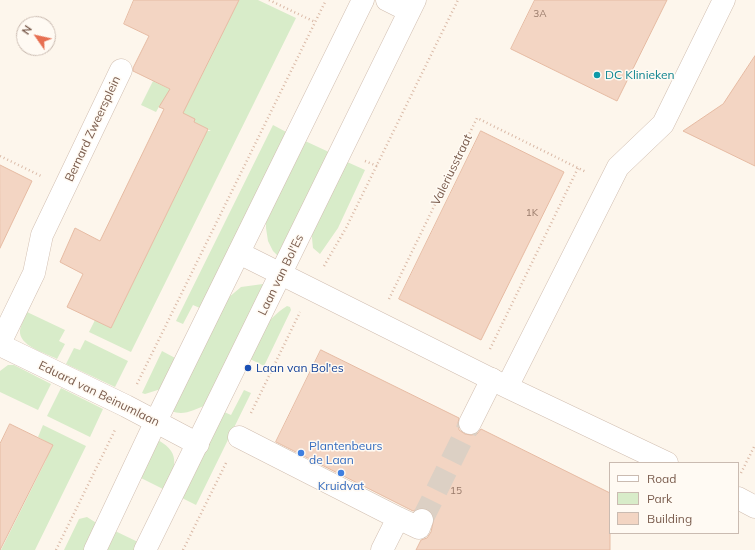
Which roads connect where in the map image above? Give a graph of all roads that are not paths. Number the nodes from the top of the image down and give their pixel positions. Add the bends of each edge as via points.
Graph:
1 (362, 0) edge
2 (388, 0) edge
3 (724, 0) edge
4 (412, 6) edge
5 (120, 70) dead end
6 (239, 253) junction
7 (281, 275) junction
8 (0, 344) edge
9 (492, 379) junction
10 (156, 422) junction
11 (470, 423) tunnel mouth
12 (239, 437) dead end
13 (198, 444) junction
14 (664, 462) edge
15 (739, 499) edge
16 (755, 507) edge
17 (398, 518) junction
18 (422, 520) dead end
19 (95, 550) edge
20 (145, 550) edge
21 (382, 550) edge

1 - 6 street
2 - 4 street
3 - 9 street via 663,124 618,167
4 - 7 street, Laan van Bol'Es
5 - 8 street, Bernard Zweersplein via 42,235 34,273
6 - 7 street
6 - 10 street
7 - 9 street
7 - 13 street, Laan van Bol'Es
8 - 10 street, Eduard van Beinumlaan
9 - 11 street
9 - 14 street
10 - 13 street, Eduard van Beinumlaan
10 - 19 street
12 - 17 street
13 - 20 street, Laan van Bol'Es
15 - 16 street
17 - 18 street via 419,528
17 - 21 street

